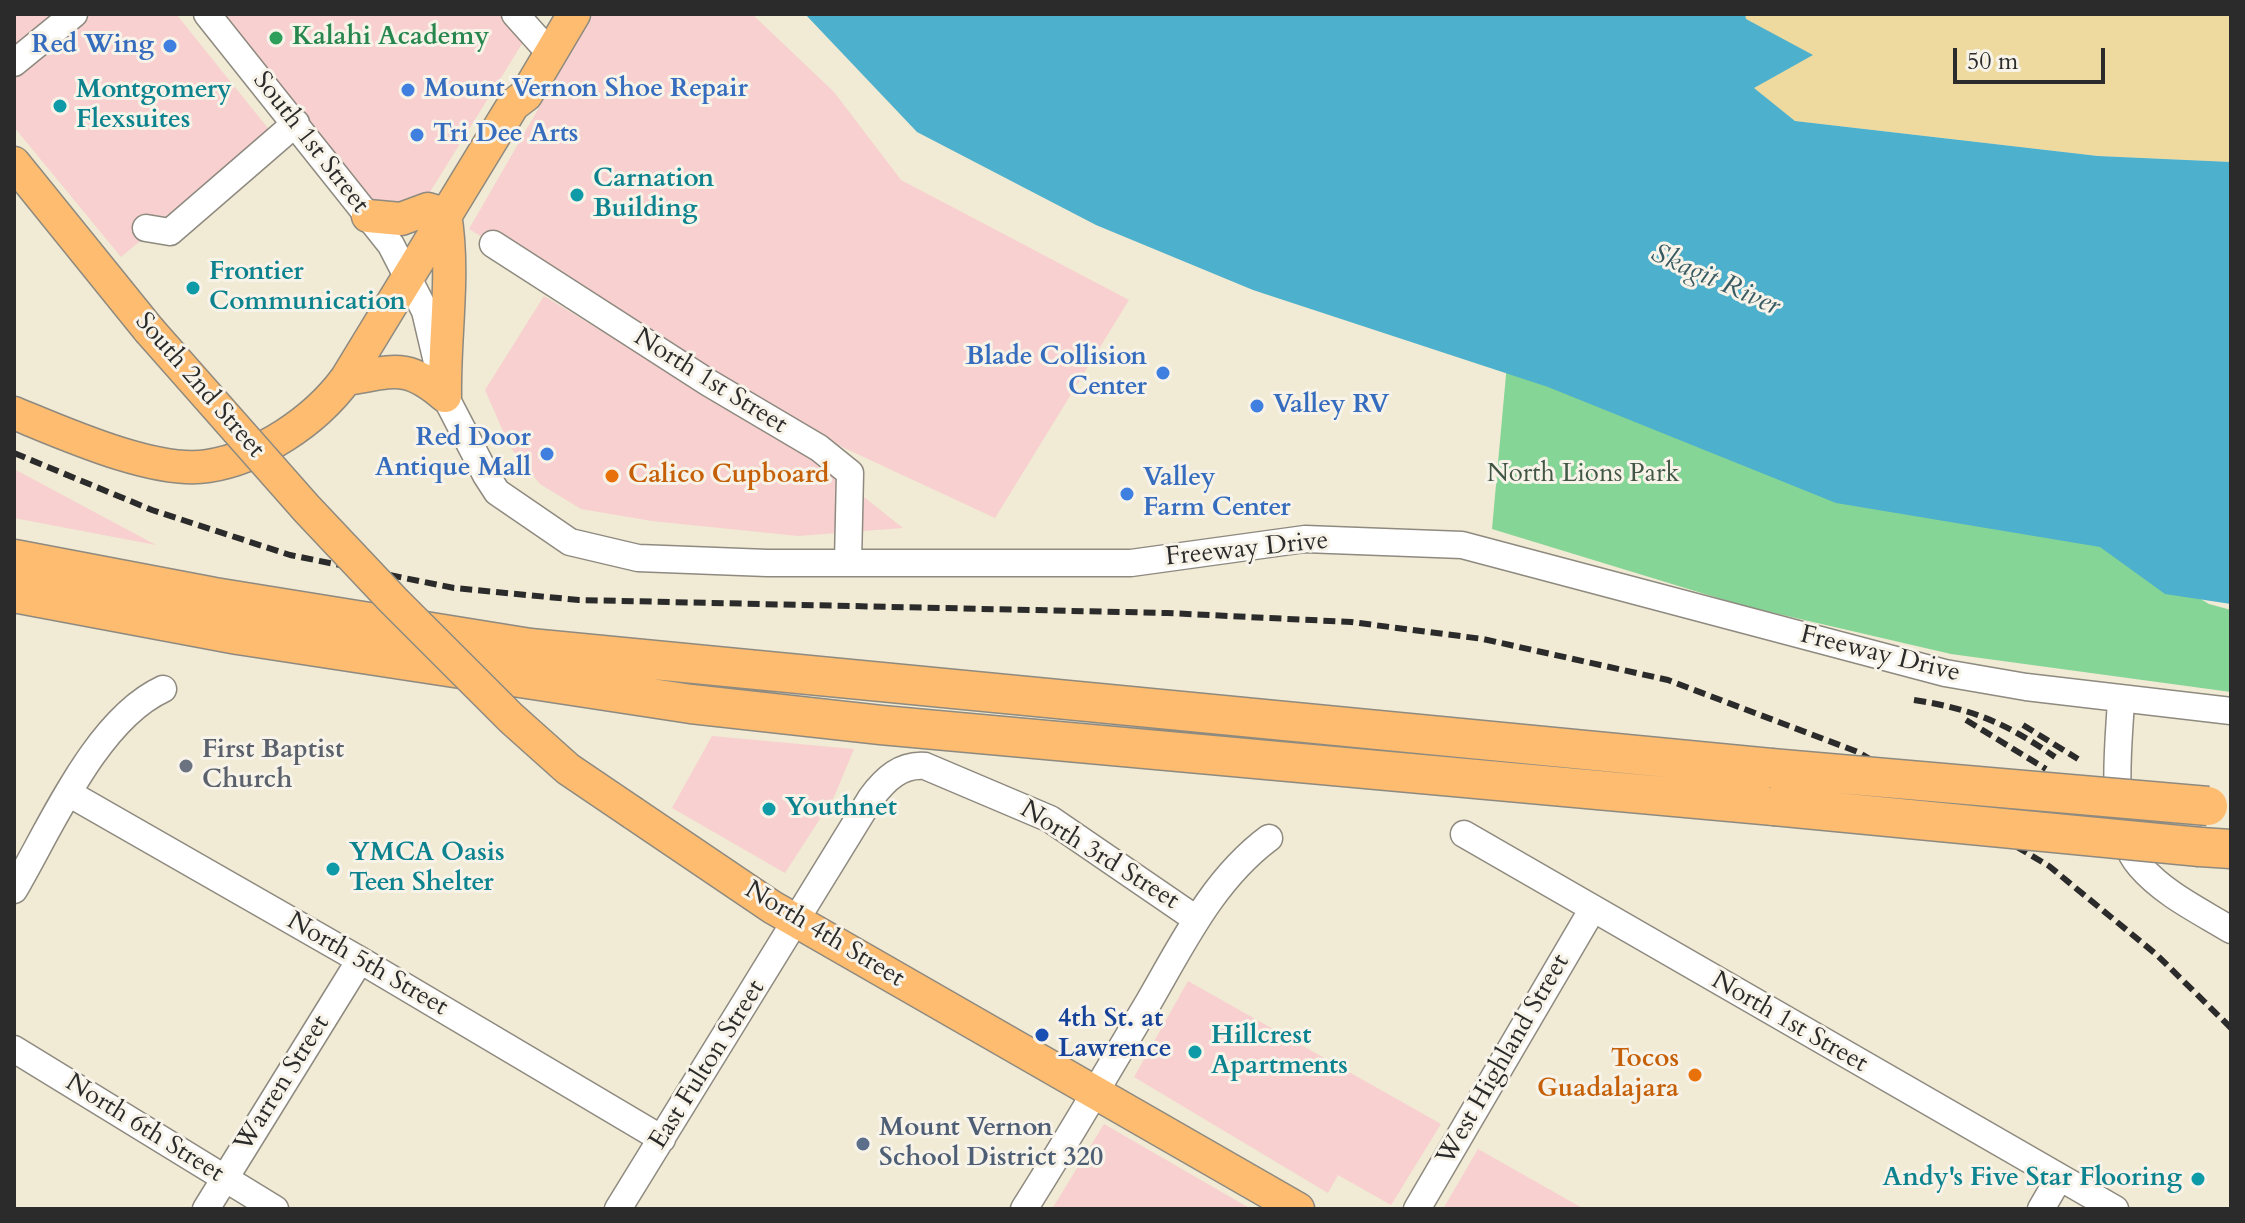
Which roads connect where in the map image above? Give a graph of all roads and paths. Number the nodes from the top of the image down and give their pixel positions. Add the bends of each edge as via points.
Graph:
1 (74, 14) edge
2 (207, 14) edge
3 (515, 14) edge
4 (559, 14) edge
5 (574, 14) edge
6 (541, 43) junction
7 (14, 63) edge
8 (513, 105) junction
9 (296, 123) junction
10 (14, 163) edge
11 (445, 214) junction
12 (368, 216) junction
13 (146, 228) dead end
14 (493, 244) dead end
15 (408, 277) junction
16 (346, 379) junction
17 (445, 396) junction
18 (14, 413) edge
19 (14, 559) edge
20 (848, 562) junction
21 (14, 593) edge
22 (393, 600) joint
23 (14, 612) edge
24 (238, 635) junction
25 (163, 689) dead end
26 (2121, 699) junction
27 (2231, 711) edge
28 (910, 765) joint
29 (70, 794) junction
30 (2220, 807) edge
31 (1464, 834) dead end
32 (1269, 838) dead end
33 (2216, 848) edge
34 (14, 890) edge
35 (1592, 910) junction
36 (1196, 919) junction
37 (797, 920) junction
38 (2231, 930) edge
39 (360, 960) junction
40 (14, 1049) edge
41 (1096, 1093) junction
42 (662, 1139) junction
43 (2059, 1178) junction
44 (224, 1179) junction
45 (206, 1209) edge
46 (275, 1209) edge
47 (618, 1209) edge
48 (1024, 1209) edge
49 (1298, 1209) edge
50 (1417, 1209) edge
51 (2041, 1209) edge
52 (2115, 1209) edge

1 - 7 street
2 - 9 street, South 1st Street
3 - 6 street
4 - 6 main road
5 - 8 main road via 526,95
6 - 8 main road via 514,87
8 - 11 main road
9 - 12 street, South 1st Street
9 - 13 street via 170,232
10 - 22 main road, South 2nd Street, bridge via 149,330
11 - 12 main road via 428,209 401,219
11 - 15 main road
11 - 17 main road via 450,273
12 - 15 street, South 1st Street
14 - 20 street, North 1st Street via 819,448 850,473
15 - 16 main road
15 - 17 street, Freeway Drive via 425,311
16 - 17 main road via 408,371
16 - 18 main road via 288,433 207,467 151,462
17 - 20 street, Freeway Drive via 497,492 570,542 638,558
19 - 30 highway, bridge via 530,648
20 - 26 street, Freeway Drive via 1131,563 1305,539 1462,545 1945,673
21 - 24 highway
22 - 37 main road, North 4th Street, bridge via 568,769
23 - 24 highway
24 - 33 highway, bridge via 755,711
25 - 29 street via 138,700 102,739
26 - 27 street, Freeway Drive
26 - 38 street via 2119,826 2138,865 2168,891
28 - 36 street, North 3rd Street via 925,766 1050,819
28 - 37 street, East Fulton Street via 883,782
29 - 34 street
29 - 39 street, North 5th Street
31 - 35 street, North 1st Street
32 - 36 street via 1244,856
35 - 43 street, North 1st Street
35 - 50 street, West Highland Street
36 - 41 street
37 - 41 main road, North 4th Street
37 - 42 street, East Fulton Street
39 - 42 street, North 5th Street
39 - 44 street, Warren Street
40 - 44 street, North 6th Street
41 - 48 street
41 - 49 main road, North 4th Street
42 - 47 street, East Fulton Street
43 - 51 street
43 - 52 street, North 1st Street
44 - 45 street, Warren Street
44 - 46 street, North 6th Street

